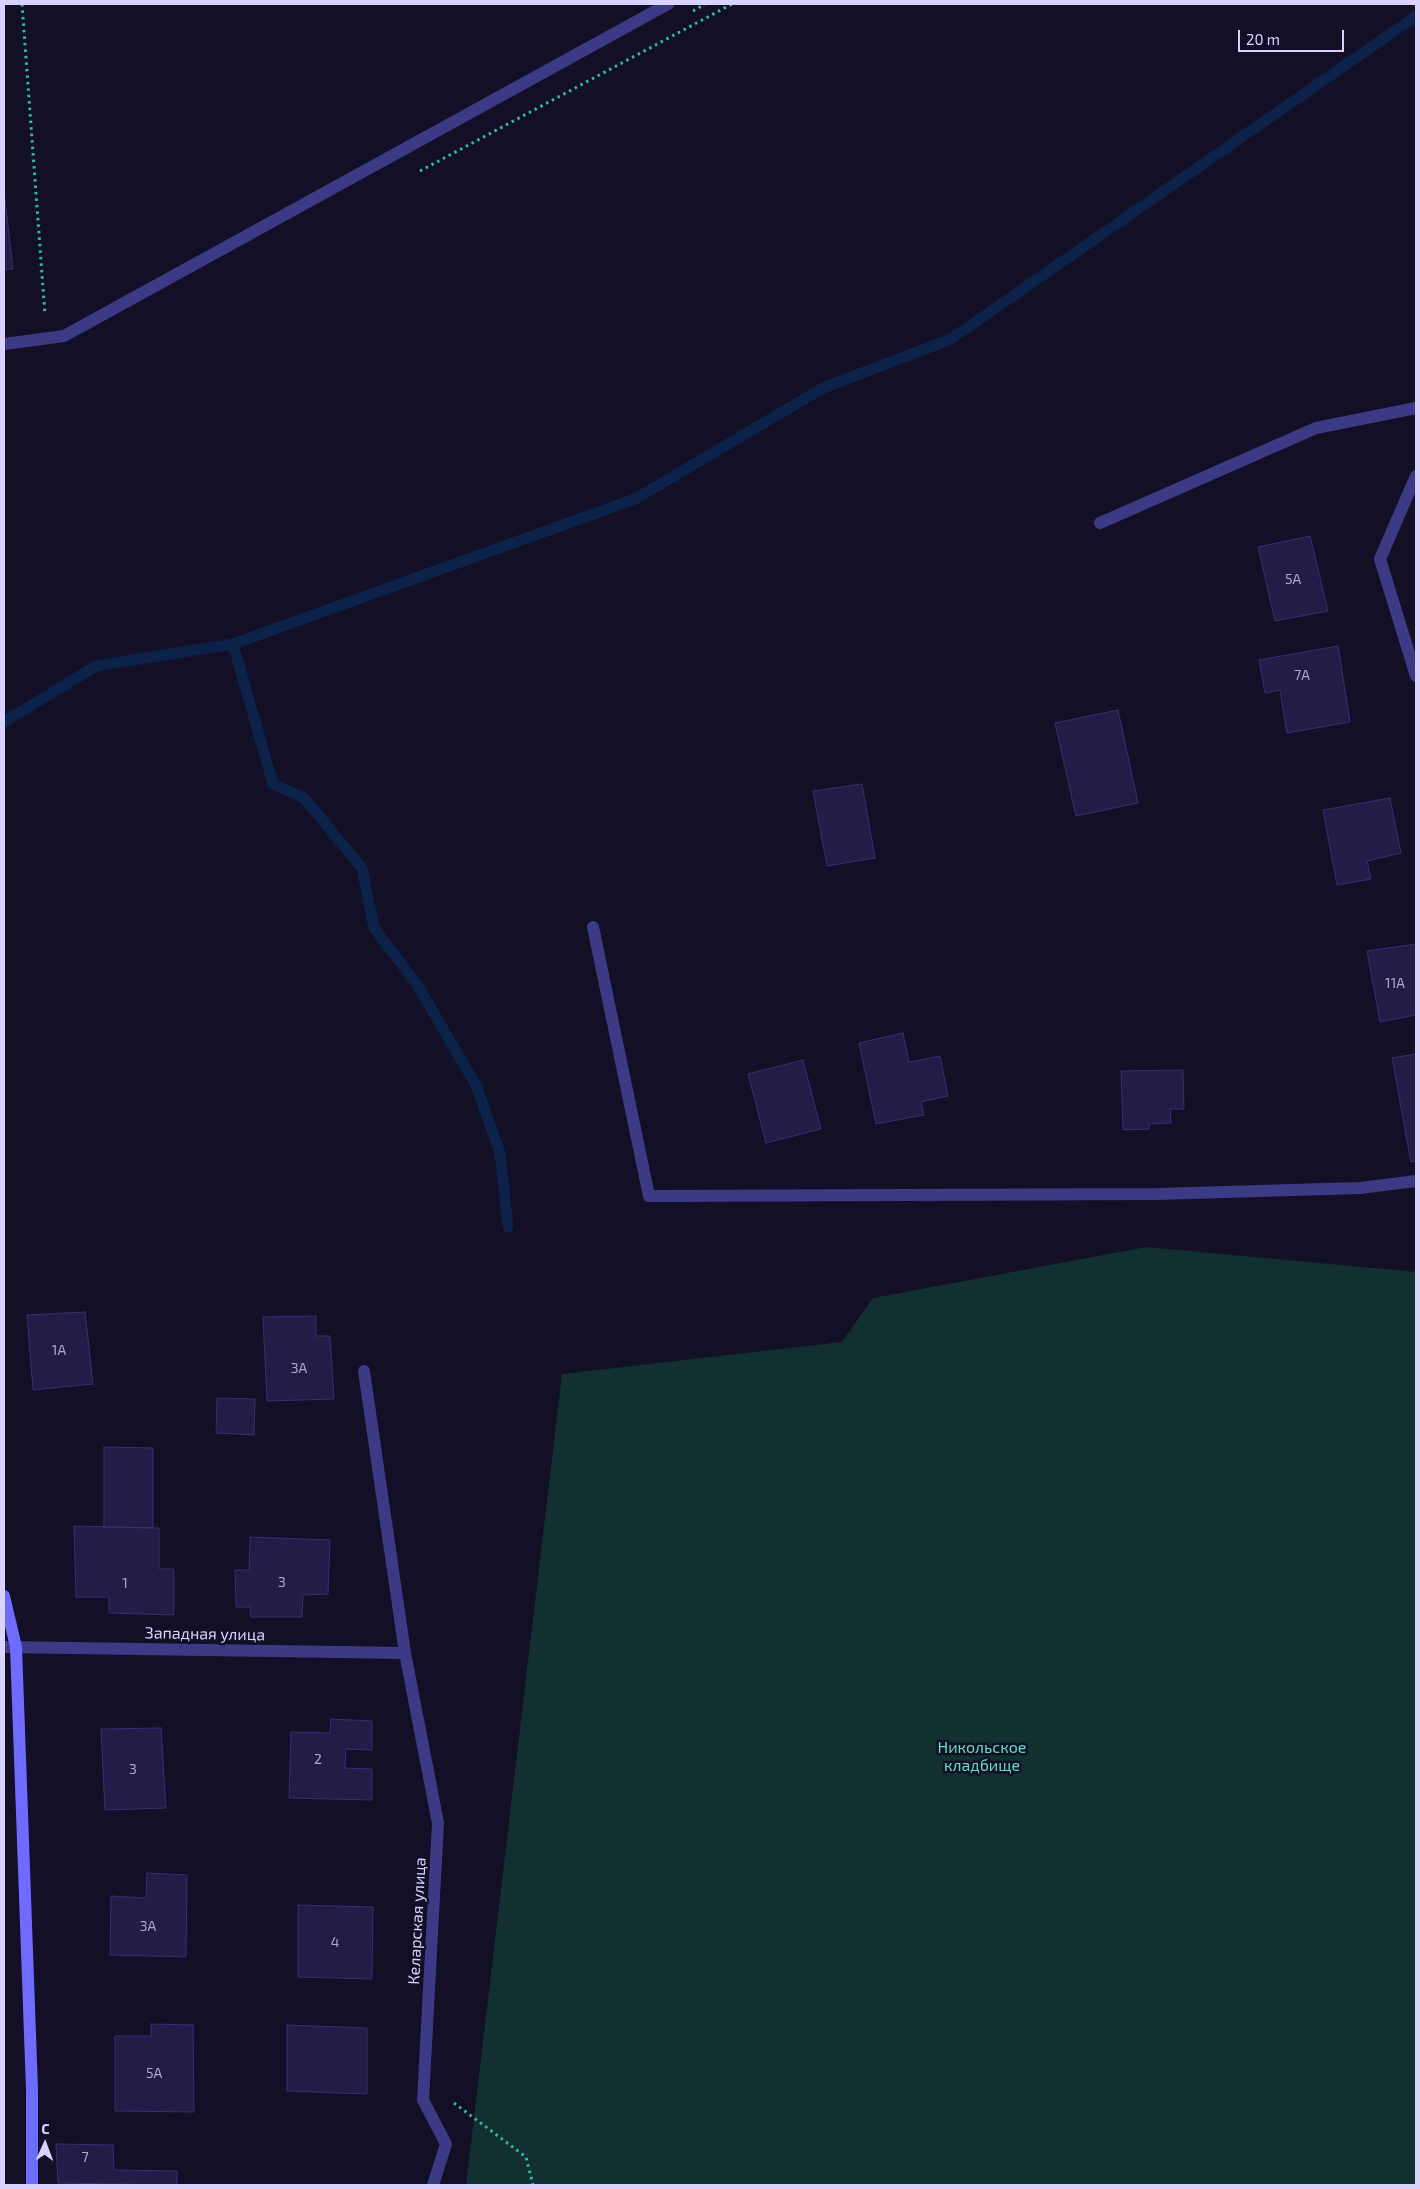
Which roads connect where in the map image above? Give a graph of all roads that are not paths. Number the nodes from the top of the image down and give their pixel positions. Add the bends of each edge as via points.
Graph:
1 (668, 4) edge
2 (4, 344) edge
3 (1416, 408) edge
4 (1416, 476) edge
5 (1100, 523) dead end
6 (1416, 676) edge
7 (594, 927) dead end
8 (1416, 1181) edge
9 (364, 1371) dead end
10 (4, 1596) edge
11 (10, 1647) edge
12 (406, 1654) junction
13 (32, 2185) edge
14 (433, 2185) edge

1 - 2 street via 64,336
3 - 5 street via 1316,428
4 - 6 street via 1380,558
7 - 8 street via 649,1196 1158,1194 1360,1188
9 - 12 street, Келарская улица
10 - 11 street
11 - 12 street, Западная улица
11 - 13 street via 32,2090
12 - 14 street, Келарская улица via 438,1822 423,2100 446,2144

